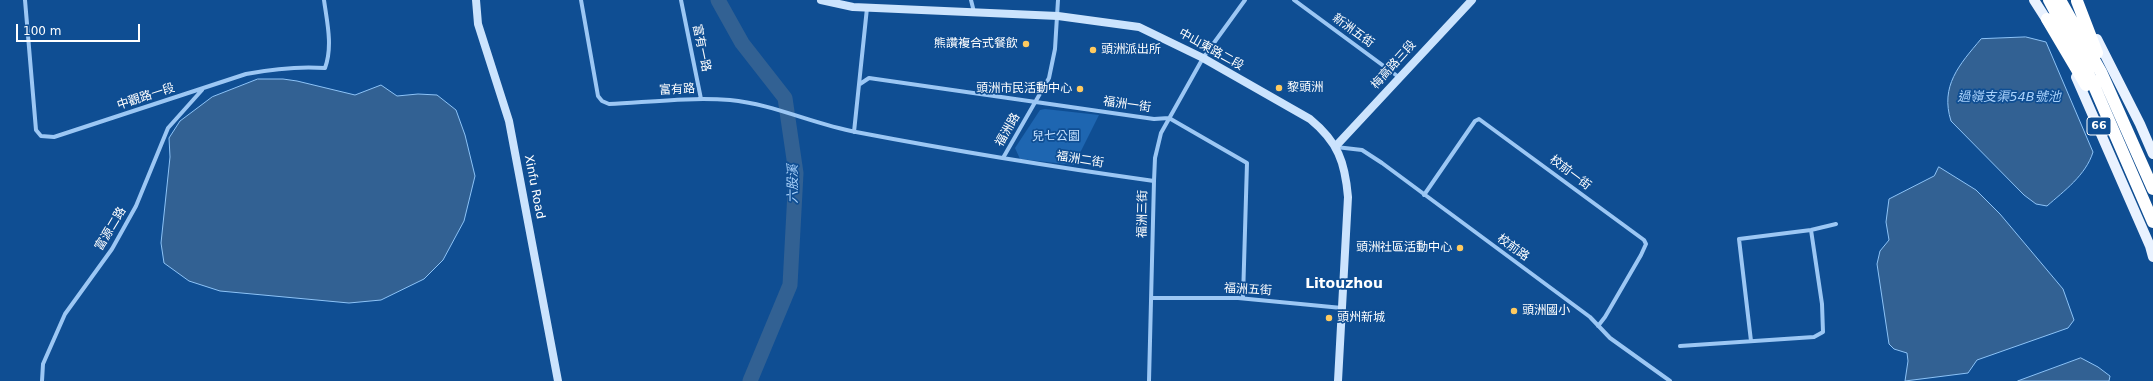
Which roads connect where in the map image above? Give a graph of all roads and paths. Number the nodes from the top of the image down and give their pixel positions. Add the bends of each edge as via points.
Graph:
1 (25, 0) edge
2 (324, 0) edge
3 (476, 0) edge
4 (581, 0) edge
5 (681, 0) edge
6 (821, 0) edge
7 (971, 0) edge
8 (1058, 0) edge
9 (1245, 0) edge
10 (1294, 0) edge
11 (1472, 0) edge
12 (2034, 0) edge
13 (2049, 0) edge
14 (2060, 0) edge
15 (2077, 0) edge
16 (867, 8) junction
17 (974, 12) junction
18 (1058, 16) junction
19 (2047, 19) junction
20 (1203, 58) junction
21 (1400, 78) junction
22 (860, 84) junction
23 (203, 90) junction
24 (702, 99) junction
25 (1035, 103) junction
26 (1169, 118) junction
27 (854, 132) junction
28 (2124, 136) junction
29 (1335, 148) junction
30 (2153, 154) edge
31 (1003, 158) junction
32 (1154, 181) junction
33 (2153, 189) edge
34 (1424, 195) junction
35 (2153, 222) edge
36 (1836, 224) dead end
37 (1811, 230) junction
38 (2153, 257) edge
39 (1151, 298) junction
40 (1243, 298) junction
41 (1343, 308) junction
42 (1598, 326) junction
43 (1751, 341) junction
44 (1680, 346) dead end
45 (42, 381) edge
46 (558, 381) edge
47 (1149, 381) edge
48 (1338, 381) edge
49 (1670, 381) edge

1 - 23 street, 中觀路一段 via 36,130 41,136 54,137
2 - 23 street, 中觀路一段 via 329,45 329,58 325,68 309,66 270,69 246,74
3 - 46 main road, Xinfu Road via 478,24 509,121
4 - 24 street, 富有路 via 598,96 602,101 609,104
5 - 24 street, 富有一路
6 - 16 main road, 中山東路二段
7 - 17 street
8 - 18 street, 福洲路
9 - 20 street, 福洲三街
10 - 21 street, 新洲五街
11 - 21 main road, 梅高路三段
12 - 19 main road, 66
13 - 28 highway, 66
14 - 28 highway, 66 via 2101,72
15 - 28 highway
15 - 30 main road
16 - 17 main road, 中山東路二段
16 - 22 street via 859,72
17 - 18 main road, 中山東路二段
18 - 20 main road, 中山東路二段 via 1139,27
18 - 25 street, 福洲路 via 1052,65 1044,89
19 - 28 highway
19 - 38 main road, 66 via 2102,135
20 - 26 street, 福洲三街
20 - 29 main road, 中山東路二段 via 1310,119 1324,130
21 - 29 main road, 梅高路三段
22 - 25 street, 福洲一街 via 869,78
22 - 27 street
23 - 45 street, 富源二路 via 168,128 136,206 112,249 66,314 43,364
24 - 27 street, 富有路 via 730,100 762,106
25 - 26 street, 福洲一街 via 1154,119
25 - 31 street, 福洲路
26 - 32 street, 福洲三街 via 1155,158
26 - 40 street via 1247,163
27 - 31 street, 福洲路
28 - 33 highway, 66
28 - 35 highway, 66
29 - 34 street, 校前路 via 1362,150
29 - 41 main road, 中山東路二段 via 1345,167 1348,197
31 - 32 street, 福洲二街
32 - 39 street, 福洲三街
34 - 42 street, 校前路 via 1590,317
34 - 42 street, 校前一街 via 1479,119 1644,240 1646,244 1641,255
36 - 37 street
37 - 43 street via 1739,239
37 - 43 street via 1822,304 1823,332 1814,337
39 - 40 street, 福洲五街
39 - 47 street, 福洲三街
40 - 41 street, 福洲五街
41 - 48 main road, 中山東路二段
42 - 49 street, 校前路
43 - 44 street

